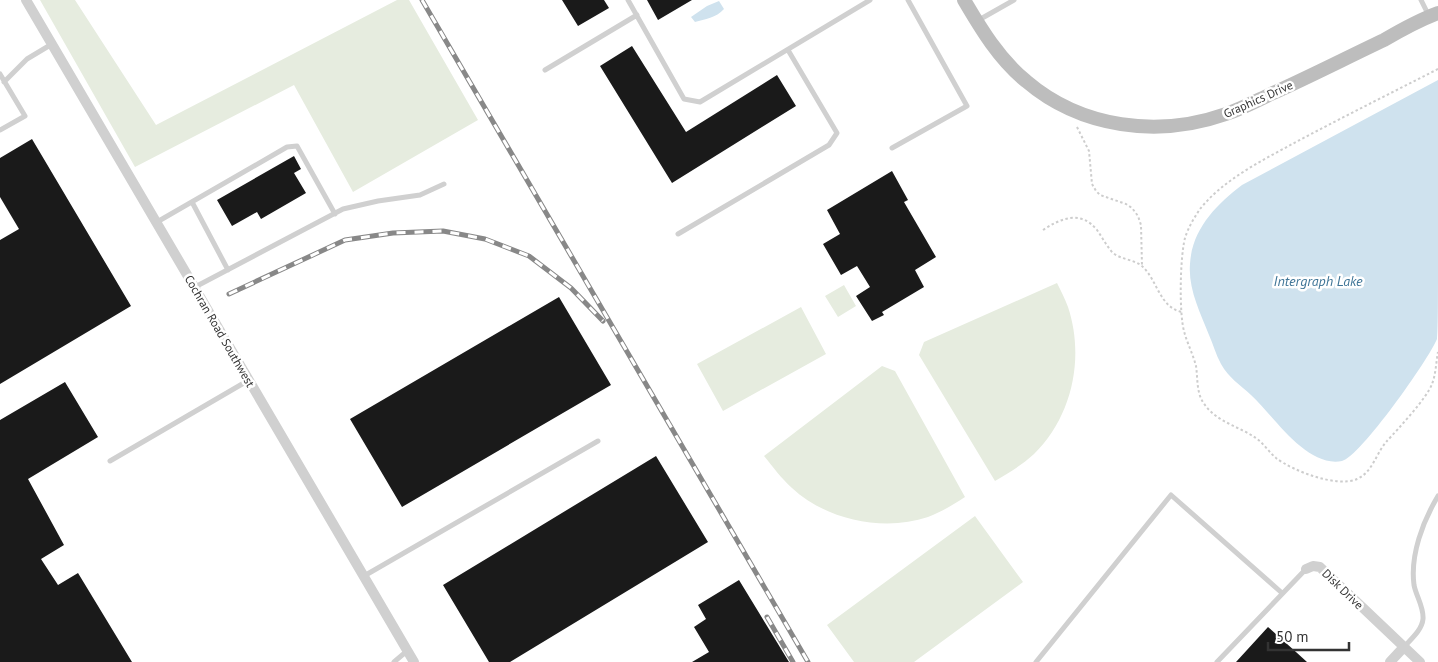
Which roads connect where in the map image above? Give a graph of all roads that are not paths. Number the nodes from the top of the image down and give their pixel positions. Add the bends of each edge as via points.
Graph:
1 (26, 0) edge
2 (628, 0) edge
3 (870, 0) edge
4 (908, 0) edge
5 (964, 0) edge
6 (1014, 0) edge
7 (1421, 0) edge
8 (637, 15) junction
9 (1434, 15) edge
10 (977, 22) junction
11 (52, 44) junction
12 (788, 50) junction
13 (545, 70) dead end
14 (0, 74) edge
15 (4, 82) junction
16 (0, 130) edge
17 (892, 148) dead end
18 (444, 184) dead end
19 (192, 202) junction
20 (335, 214) junction
21 (157, 222) junction
22 (678, 234) dead end
23 (228, 270) junction
24 (195, 287) junction
25 (249, 380) junction
26 (598, 441) dead end
27 (110, 461) dead end
28 (1438, 496) edge
29 (1306, 569) joint
30 (364, 576) junction
31 (1282, 593) junction
32 (1404, 647) junction
33 (407, 650) junction
34 (394, 662) edge
35 (414, 662) edge
36 (1036, 662) edge
37 (1218, 662) edge
38 (1390, 662) edge
39 (1420, 662) edge

1 - 11 street, Cochran Road Southwest
2 - 8 lane
3 - 12 lane
4 - 17 lane via 967,106
5 - 10 street, Graphics Drive
6 - 10 lane
7 - 9 lane
8 - 12 lane via 684,99 700,102
8 - 13 lane
9 - 10 street, Graphics Drive via 1226,114 1193,123 1152,127 1106,122 1074,112 1050,99 1006,60
11 - 15 lane via 27,59
11 - 21 street, Cochran Road Southwest
12 - 22 lane via 837,132 828,145
14 - 15 lane
15 - 16 lane via 25,116
18 - 20 lane via 420,195 378,201
19 - 20 lane via 287,147 297,146
19 - 21 lane
19 - 23 lane
20 - 23 lane
21 - 24 street, Cochran Road Southwest
23 - 24 lane
24 - 25 street, Cochran Road Southwest
25 - 27 lane
25 - 30 street, Cochran Road Southwest
26 - 30 lane
28 - 32 lane via 1416,548 1413,568 1414,586 1423,618 1420,628
29 - 31 lane
29 - 32 street, Disk Drive via 1320,567
30 - 33 street, Cochran Road Southwest
31 - 36 lane via 1171,495
31 - 37 lane
32 - 38 street
32 - 39 street, Disk Drive
33 - 34 lane
33 - 35 street, Cochran Road Southwest

